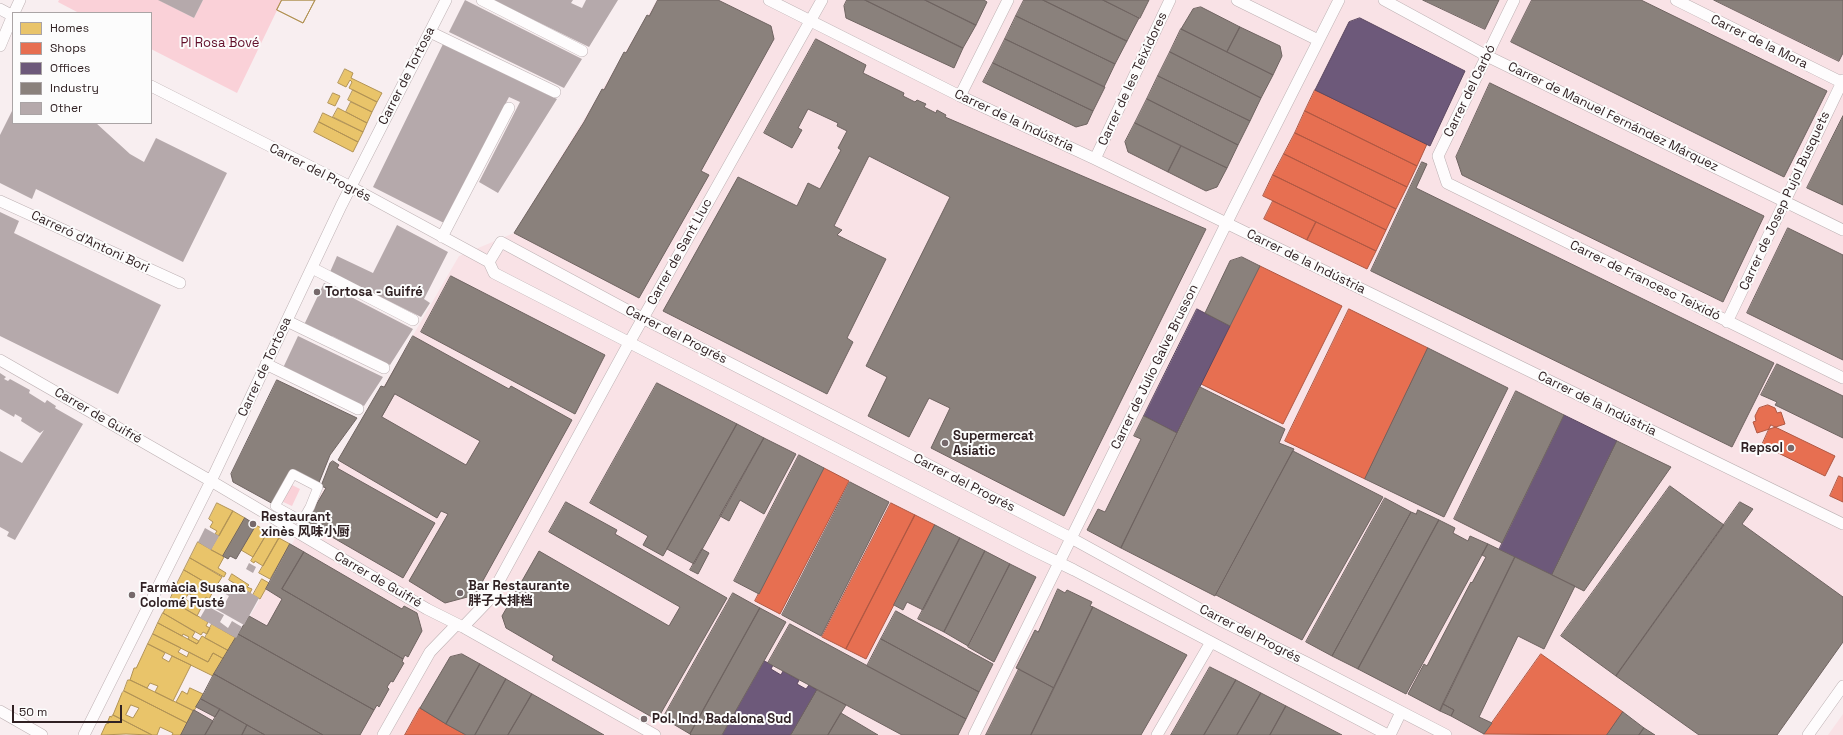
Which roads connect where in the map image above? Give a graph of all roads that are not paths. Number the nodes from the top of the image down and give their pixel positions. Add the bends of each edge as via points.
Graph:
1 (20, 0) edge
2 (446, 0) edge
3 (482, 0) edge
4 (769, 0) edge
5 (822, 0) edge
6 (1008, 0) edge
7 (1170, 0) edge
8 (1237, 0) edge
9 (1339, 0) edge
10 (1384, 0) edge
11 (1514, 0) edge
12 (1676, 0) edge
13 (0, 9) edge
14 (14, 12) edge
15 (12, 15) edge
16 (12, 17) edge
17 (811, 20) junction
18 (430, 32) junction
19 (1318, 40) junction
20 (0, 46) edge
21 (582, 51) dead end
22 (1487, 56) junction
23 (1843, 82) edge
24 (152, 87) edge
25 (555, 92) dead end
26 (960, 96) junction
27 (509, 108) dead end
28 (1096, 159) junction
29 (1447, 183) joint
30 (350, 187) junction
31 (0, 201) edge
32 (1786, 201) junction
33 (1226, 223) junction
34 (1843, 230) edge
35 (442, 238) junction
36 (489, 262) junction
37 (312, 268) junction
38 (180, 283) dead end
39 (642, 318) junction
40 (413, 320) dead end
41 (287, 321) junction
42 (1728, 322) junction
43 (629, 342) junction
44 (0, 360) edge
45 (266, 364) junction
46 (384, 368) dead end
47 (1843, 378) edge
48 (358, 409) dead end
49 (211, 481) junction
50 (302, 521) joint
51 (1843, 524) edge
52 (1071, 538) junction
53 (1060, 564) junction
54 (460, 626) junction
55 (1211, 642) junction
56 (1843, 686) edge
57 (0, 711) edge
58 (1401, 712) junction
59 (42, 735) edge
60 (84, 735) edge
61 (383, 735) edge
62 (655, 735) edge
63 (974, 735) edge
64 (1157, 735) edge
65 (1389, 735) edge
66 (1446, 735) edge
67 (1808, 735) edge

1 - 14 street
2 - 18 street, Carrer de Tortosa
3 - 21 street
4 - 17 street, Carrer de la Indústria
5 - 17 street, Carrer de Sant Lluc
6 - 26 street
7 - 28 street, Carrer de les Teixidores
8 - 19 street
9 - 19 street, Carrer de Julio Galve Brusson
10 - 22 street, Carrer de Manuel Fernández Márquez
11 - 22 street, Carrer del Carbó
12 - 23 street, Carrer de la Mora
13 - 15 street
16 - 20 street
17 - 26 street, Carrer de la Indústria
17 - 39 street, Carrer de Sant Lluc
18 - 25 street
18 - 30 street, Carrer de Tortosa
19 - 33 street, Carrer de Julio Galve Brusson
22 - 29 street, Carrer del Carbó via 1438,156
22 - 32 street, Carrer de Manuel Fernández Márquez
23 - 32 street, Carrer de Josep Pujol Busquets
24 - 30 street, Carrer del Progrés
26 - 28 street, Carrer de la Indústria
27 - 35 street
28 - 33 street, Carrer de la Indústria
29 - 42 street, Carrer de Francesc Teixidó
30 - 35 street, Carrer del Progrés
30 - 37 street, Carrer de Tortosa
31 - 38 street, Carreró d'Antoni Bori
32 - 34 street, Carrer de Manuel Fernández Márquez
32 - 42 street, Carrer de Josep Pujol Busquets
33 - 51 street, Carrer de la Indústria
33 - 52 street, Carrer de Julio Galve Brusson
35 - 36 street, Carrer del Progrés
36 - 39 street, Carrer del Progrés via 500,242
36 - 43 street, Carrer del Progrés via 494,274
37 - 40 street
37 - 41 street, Carrer de Tortosa
39 - 43 street, Carrer de Sant Lluc
39 - 52 street, Carrer del Progrés
41 - 45 street, Carrer de Tortosa
41 - 46 street
42 - 47 street, Carrer de Francesc Teixidó
43 - 53 street, Carrer del Progrés
43 - 54 street, Carrer de Sant Lluc via 488,601
44 - 49 street, Carrer de Guifré
45 - 48 street
45 - 49 street, Carrer de Tortosa
49 - 54 street, Carrer de Guifré
49 - 60 street, Carrer de Tortosa
50 - 50 street via 318,487 293,474 275,506
52 - 53 street, Carrer de Julio Galve Brusson
52 - 58 street, Carrer del Progrés via 1220,620
53 - 55 street, Carrer del Progrés
53 - 63 street, Carrer de Julio Galve Brusson
54 - 61 street, Carrer de Sant Lluc via 430,652
54 - 62 street, Carrer de Guifré
55 - 64 street
55 - 65 street, Carrer del Progrés
56 - 67 street
57 - 59 street
58 - 65 street
58 - 66 street, Carrer del Progrés

